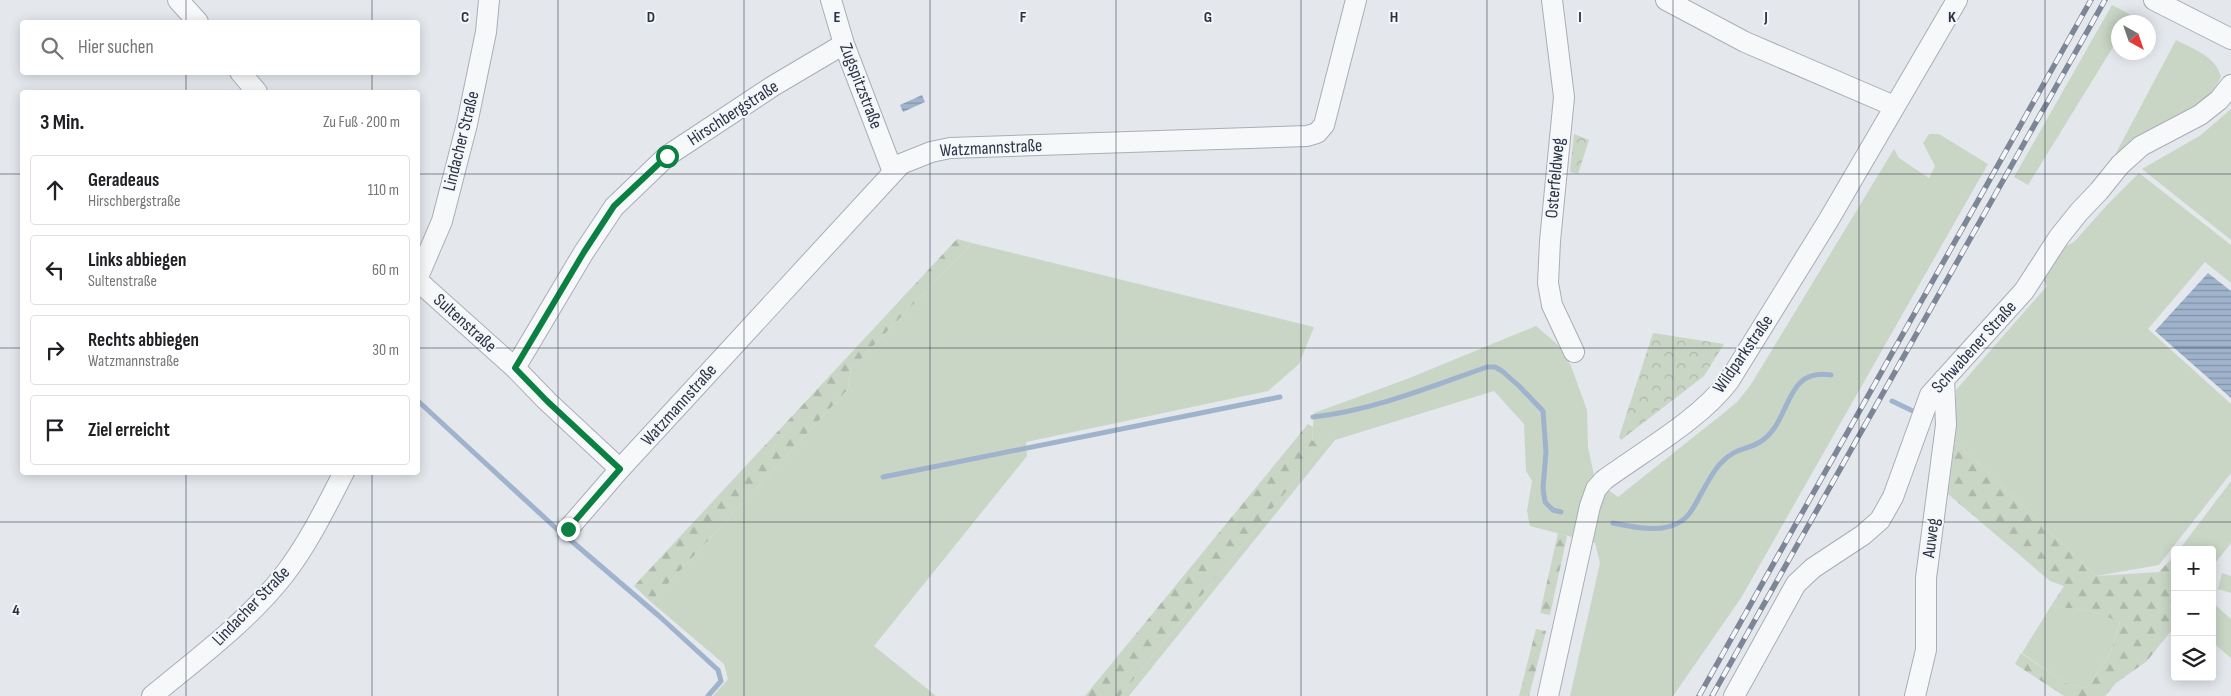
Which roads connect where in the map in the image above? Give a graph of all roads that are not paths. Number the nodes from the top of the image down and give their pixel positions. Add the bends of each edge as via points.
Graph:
1 (178, 0) edge
2 (489, 0) edge
3 (831, 0) edge
4 (1356, 0) edge
5 (1552, 0) edge
6 (1666, 0) edge
7 (1957, 0) edge
8 (2154, 0) edge
9 (196, 20) edge
10 (2231, 39) edge
11 (844, 44) junction
12 (243, 75) edge
13 (2231, 85) edge
14 (255, 90) edge
15 (1894, 106) junction
16 (893, 172) junction
17 (420, 272) edge
18 (420, 283) edge
19 (1574, 352) dead end
20 (515, 368) junction
21 (1944, 379) junction
22 (620, 469) junction
23 (342, 475) edge
24 (568, 529) dead end
25 (152, 696) edge
26 (1548, 696) edge
27 (1734, 696) edge
28 (1915, 696) edge

1 - 9 street
2 - 17 street, Lindacher Straße via 486,32 467,124 442,221
3 - 11 street, Zugspitzstraße
4 - 16 street, Watzmannstraße via 1324,125 1307,136 950,148 915,157
5 - 19 street, Osterfeldweg via 1564,97 1548,283 1552,305
6 - 15 street via 1745,42
7 - 15 street, Wildparkstraße
8 - 10 street
11 - 16 street, Zugspitzstraße
11 - 20 street, Hirschbergstraße via 674,150 614,206
12 - 14 street
13 - 21 street, Schwabener Straße via 2200,115 2141,146 2120,165 2059,237 2024,291
15 - 26 street, Wildparkstraße via 1828,221 1724,387 1596,489
16 - 22 street, Watzmannstraße
18 - 20 street, Sultenstraße
20 - 22 street, Sultenstraße
21 - 27 street, Schwabener Straße via 1920,416 1893,497 1880,520 1796,584
21 - 28 street, Auweg via 1946,425 1926,578 1926,650
22 - 24 street, Watzmannstraße
23 - 25 street, Lindacher Straße via 302,547 270,592 224,638

